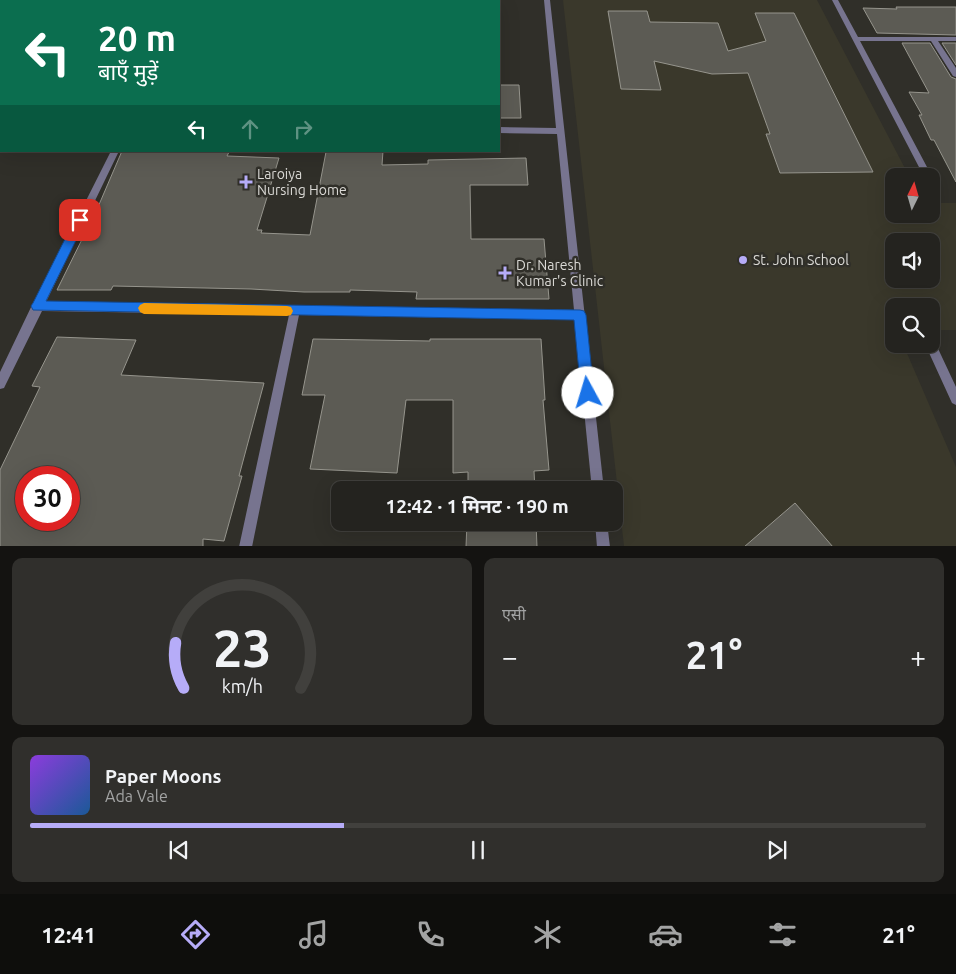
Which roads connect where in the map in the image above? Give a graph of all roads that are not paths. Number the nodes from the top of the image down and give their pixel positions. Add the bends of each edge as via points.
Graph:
1 (547, 0) edge
2 (834, 0) edge
3 (855, 39) junction
4 (933, 39) junction
5 (956, 40) edge
6 (956, 74) edge
7 (500, 130) edge
8 (561, 131) junction
9 (114, 152) edge
10 (923, 167) dead end
11 (37, 306) junction
12 (295, 311) junction
13 (580, 315) junction
14 (934, 353) edge
15 (0, 384) edge
16 (956, 399) edge
17 (597, 481) edge
18 (602, 531) edge
19 (245, 546) edge
20 (604, 546) edge

1 - 8 street
2 - 3 street
3 - 4 street
3 - 10 street
4 - 5 street
4 - 6 street
7 - 8 street
8 - 13 street
9 - 11 street
11 - 12 street
11 - 15 street
12 - 13 street
12 - 19 street
13 - 17 street
14 - 16 street
18 - 20 street

